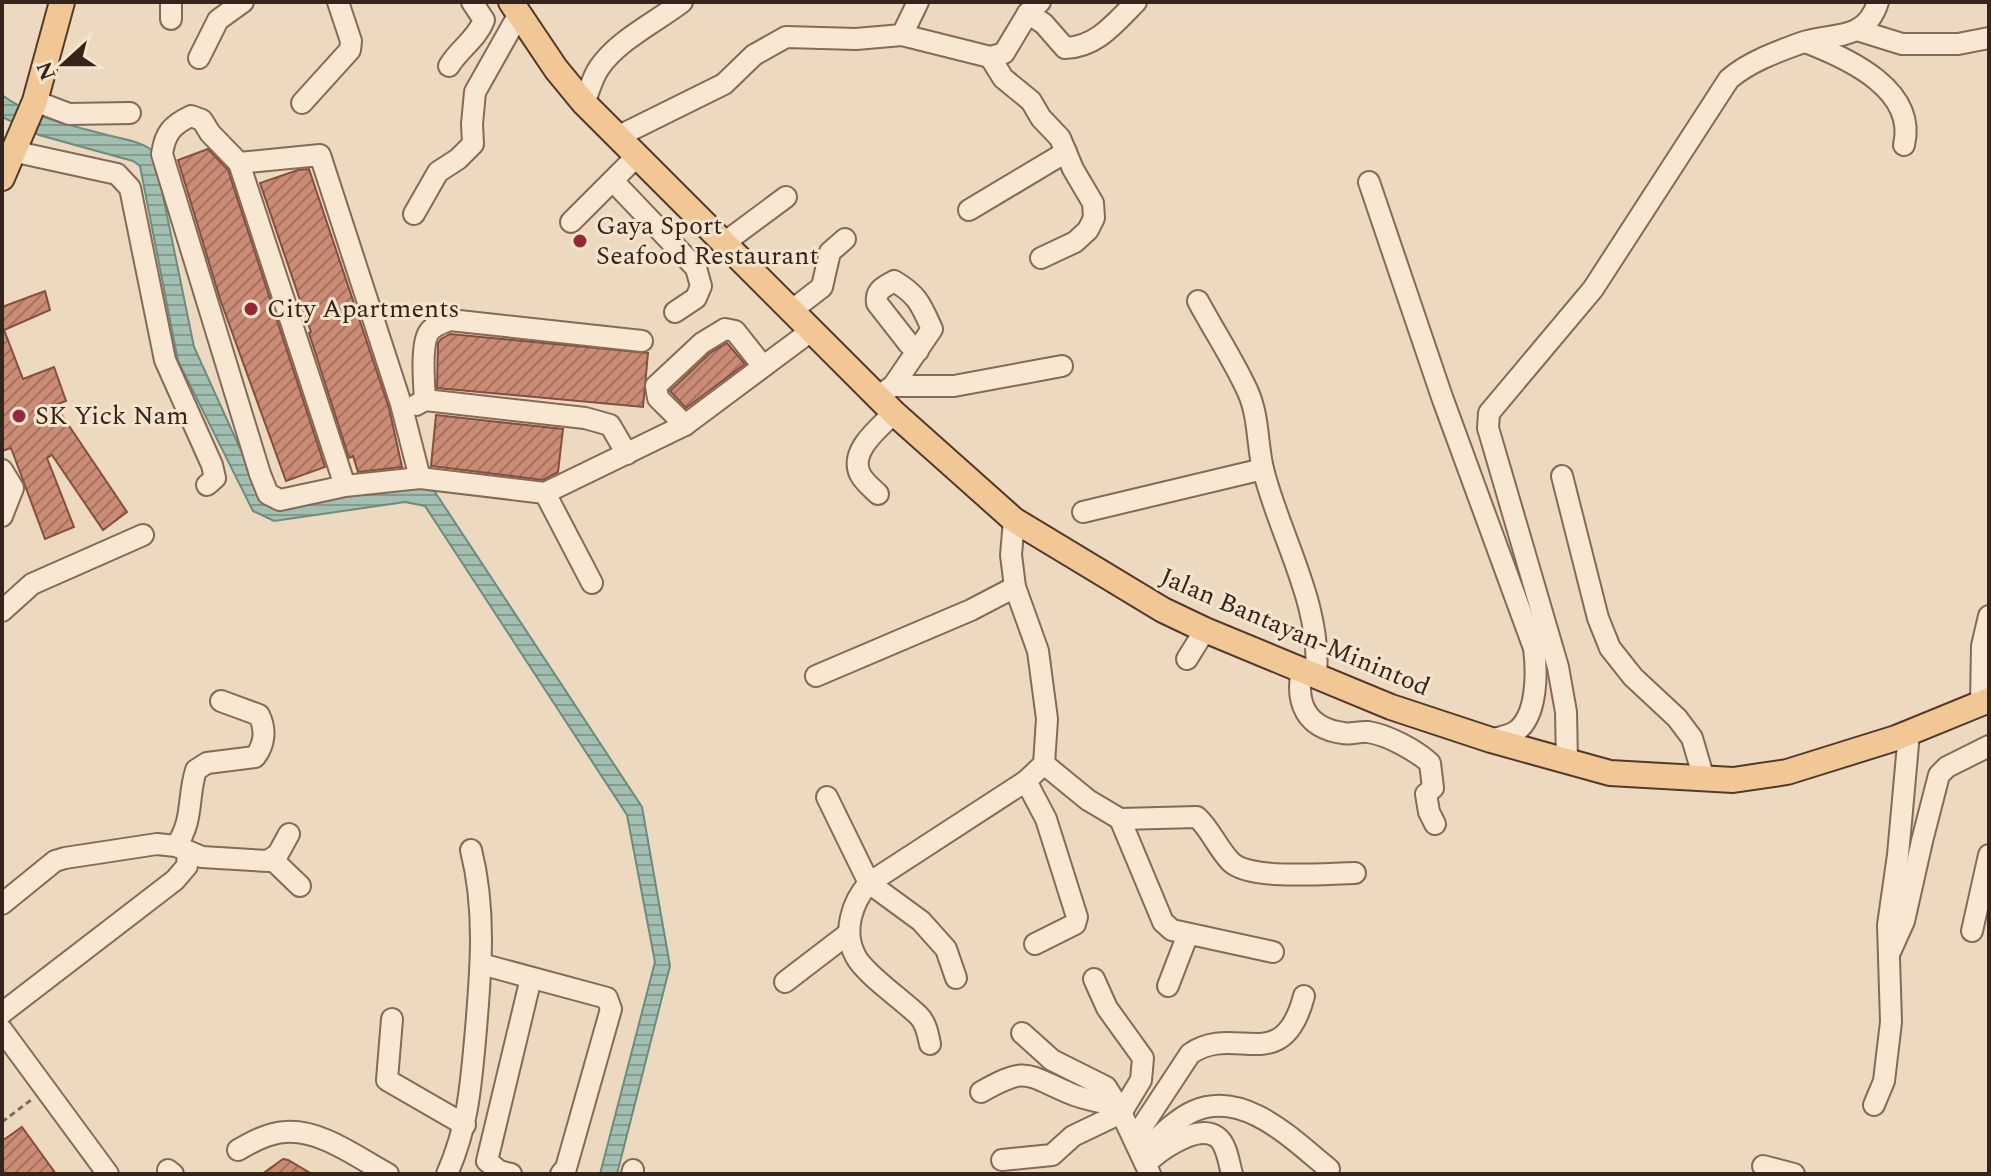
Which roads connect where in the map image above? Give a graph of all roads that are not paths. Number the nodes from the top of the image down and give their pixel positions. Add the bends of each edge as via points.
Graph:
1 (62, 2) edge
2 (243, 2) edge
3 (338, 2) edge
4 (472, 2) edge
5 (682, 2) edge
6 (918, 2) edge
7 (1136, 2) edge
8 (1878, 2) edge
9 (515, 8) edge
10 (1034, 8) edge
11 (1857, 30) junction
12 (902, 35) junction
13 (1989, 38) edge
14 (1804, 42) junction
15 (990, 57) junction
16 (199, 58) dead end
17 (449, 66) dead end
18 (27, 99) junction
19 (302, 103) dead end
20 (584, 103) junction
21 (130, 113) dead end
22 (617, 137) junction
23 (10, 143) edge
24 (1904, 145) dead end
25 (1066, 152) junction
26 (637, 156) junction
27 (239, 163) junction
28 (2, 178) edge
29 (614, 182) junction
30 (1369, 182) dead end
31 (786, 197) dead end
32 (969, 210) dead end
33 (414, 214) dead end
34 (571, 222) dead end
35 (845, 239) dead end
36 (724, 243) junction
37 (1041, 258) dead end
38 (1198, 301) dead end
39 (791, 311) junction
40 (675, 312) dead end
41 (811, 331) junction
42 (642, 341) dead end
43 (918, 351) dead end
44 (762, 365) junction
45 (1062, 366) dead end
46 (888, 399) junction
47 (425, 400) junction
48 (401, 404) junction
49 (685, 425) junction
50 (627, 454) junction
51 (1263, 469) junction
52 (2, 470) edge
53 (1562, 476) dead end
54 (420, 478) junction
55 (207, 485) dead end
56 (345, 486) junction
57 (545, 493) junction
58 (878, 494) dead end
59 (1083, 512) dead end
60 (2, 516) edge
61 (1014, 520) junction
62 (143, 535) dead end
63 (592, 583) dead end
64 (1015, 587) junction
65 (2, 611) edge
66 (1989, 616) edge
67 (1205, 630) junction
68 (1187, 659) dead end
69 (1309, 672) junction
70 (816, 676) dead end
71 (221, 701) dead end
72 (1985, 701) edge
73 (1909, 733) junction
74 (1491, 740) junction
75 (1989, 746) edge
76 (1567, 761) junction
77 (1044, 764) junction
78 (1704, 779) junction
79 (1026, 781) junction
80 (827, 797) dead end
81 (1120, 819) junction
82 (1435, 824) dead end
83 (289, 834) dead end
84 (182, 850) junction
85 (471, 850) dead end
86 (1989, 855) edge
87 (273, 860) junction
88 (1355, 873) dead end
89 (869, 883) junction
90 (300, 886) dead end
91 (2, 904) edge
92 (1972, 931) dead end
93 (849, 933) junction
94 (1188, 934) junction
95 (1035, 944) dead end
96 (1273, 952) dead end
97 (1887, 957) junction
98 (481, 964) junction
99 (531, 978) junction
100 (956, 978) dead end
101 (1094, 979) dead end
102 (785, 982) dead end
103 (1168, 986) dead end
104 (1304, 996) dead end
105 (2, 1013) edge
106 (392, 1019) dead end
107 (2, 1030) edge
108 (1022, 1033) dead end
109 (2, 1040) edge
110 (930, 1044) dead end
111 (981, 1092) dead end
112 (1874, 1105) dead end
113 (1120, 1110) junction
114 (465, 1125) junction
115 (238, 1150) dead end
116 (1143, 1158) edge
117 (1002, 1160) dead end
118 (1763, 1166) dead end
119 (1329, 1169) dead end
120 (100, 1174) edge
121 (108, 1174) edge
122 (388, 1174) edge
123 (447, 1174) edge
124 (511, 1174) edge
125 (561, 1174) edge
126 (1232, 1174) edge
127 (1794, 1174) edge

1 - 18 main road
2 - 16 street via 218,20
3 - 19 street via 350,50
4 - 17 street via 484,20
5 - 20 street via 607,59
6 - 12 street
7 - 10 street via 1099,39 1077,48 1065,48
8 - 11 street
9 - 20 main road, Jalan Bantayan-Minintod
9 - 33 street via 475,92 473,144 438,172
10 - 15 street via 1004,53
11 - 13 street via 1902,44
11 - 14 street
12 - 15 street
12 - 22 street via 786,37 754,55 724,84
14 - 24 street via 1860,65 1891,95 1907,132
14 - 76 street via 1743,67 1723,86 1593,289 1489,413 1488,428 1558,667
15 - 25 street via 1003,78 1031,101
18 - 21 street via 69,114
18 - 23 main road
20 - 22 main road, Jalan Bantayan-Minintod
22 - 26 main road, Jalan Bantayan-Minintod
23 - 28 main road
23 - 55 street via 117,174 130,188 165,360 212,465 215,478
25 - 32 street
25 - 37 street via 1093,203 1094,218 1075,242
26 - 29 street
26 - 36 main road, Jalan Bantayan-Minintod
27 - 48 street via 320,155
27 - 56 street
27 - 56 street via 202,120 191,116 165,135 162,154 268,494 280,500
29 - 34 street
29 - 40 street via 696,268 701,286 696,298
30 - 74 street via 1534,648 1538,675 1525,722 1515,732
31 - 36 street
35 - 39 street via 830,252 822,287
36 - 39 main road, Jalan Bantayan-Minintod
38 - 51 street via 1255,410
39 - 41 main road, Jalan Bantayan-Minintod
41 - 44 street
41 - 46 main road, Jalan Bantayan-Minintod
42 - 47 street via 450,320 427,335
43 - 46 street
44 - 49 street
44 - 49 street via 735,331 725,329 702,343 656,386 658,398
45 - 46 street
46 - 58 street via 859,460 859,473
46 - 61 main road, Jalan Bantayan-Minintod
47 - 48 street via 414,407
47 - 50 street via 585,418 610,425
48 - 54 street
49 - 50 street
50 - 57 street
51 - 59 street
51 - 69 street via 1314,629 1318,656
52 - 60 street via 13,488
53 - 78 street via 1610,648 1692,738
54 - 56 street
54 - 57 street
57 - 63 street
61 - 64 street
61 - 67 main road, Jalan Bantayan-Minintod
62 - 65 street via 32,584
64 - 70 street
64 - 77 street via 1038,651 1047,719
66 - 72 street via 1981,661
67 - 68 street
67 - 69 main road, Jalan Bantayan-Minintod
69 - 74 main road, Jalan Bantayan-Minintod via 1391,707
69 - 82 street via 1298,691 1308,717 1326,730 1372,733 1430,763 1433,788 1426,794
71 - 84 street via 259,715 265,726 261,749 255,757 207,763 196,770
72 - 73 main road, Jalan Bantayan-Minintod
73 - 78 main road, Jalan Bantayan-Minintod via 1799,770
73 - 97 street
74 - 76 main road, Jalan Bantayan-Minintod
75 - 97 street via 1939,775 1904,921
76 - 78 main road, Jalan Bantayan-Minintod via 1610,773
77 - 79 street
77 - 81 street
79 - 89 street
79 - 95 street via 1046,819 1077,917 1075,924
80 - 89 street
81 - 88 street via 1197,817 1232,863 1254,872
81 - 94 street via 1163,922
83 - 87 street
84 - 87 street via 202,857
84 - 91 street via 157,844 55,861
84 - 105 street via 187,866 163,891
85 - 98 street via 479,881
86 - 92 street
87 - 90 street
89 - 93 street via 851,913
89 - 100 street via 921,921 946,949
93 - 102 street
93 - 110 street via 856,957 920,1017
94 - 96 street
94 - 103 street
97 - 112 street via 1891,1022 1884,1081
98 - 99 street
98 - 114 street
99 - 124 street via 487,1161
99 - 125 street via 607,998 611,1005
101 - 113 street via 1107,1008 1143,1058 1141,1080
104 - 116 street via 1292,1029 1275,1039 1214,1044 1190,1054
106 - 114 street via 387,1080
107 - 121 street
108 - 113 street via 1052,1060 1106,1087
109 - 120 street
111 - 113 street via 1005,1078 1032,1074 1072,1095
113 - 116 street
113 - 117 street via 1073,1136 1052,1155
114 - 123 street
115 - 122 street via 285,1132 318,1137
116 - 119 street via 1170,1127 1192,1111 1217,1104 1271,1124
116 - 126 street via 1209,1134 1223,1144
118 - 127 street

